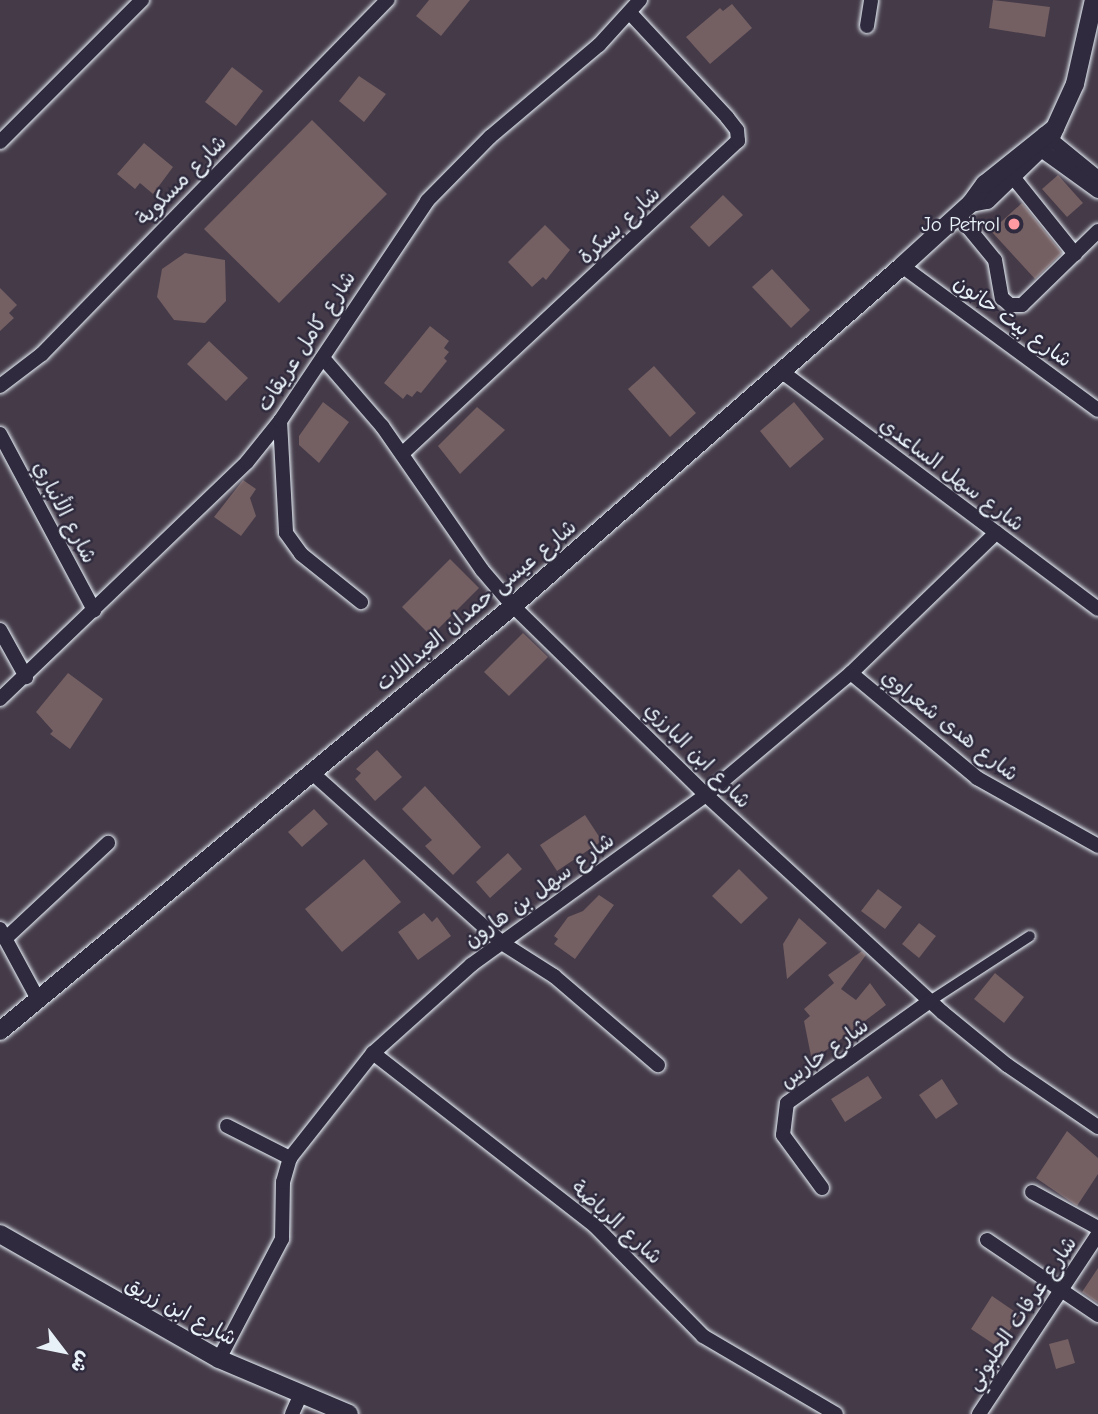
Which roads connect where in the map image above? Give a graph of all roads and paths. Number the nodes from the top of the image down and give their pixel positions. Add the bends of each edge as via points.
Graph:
1 (142, 0) edge
2 (388, 0) edge
3 (640, 0) edge
4 (871, 0) edge
5 (1094, 0) edge
6 (630, 13) junction
7 (867, 26) dead end
8 (1044, 139) junction
9 (0, 142) edge
10 (1013, 177) junction
11 (1098, 178) edge
12 (1098, 191) edge
13 (971, 203) junction
14 (958, 215) junction
15 (1098, 231) edge
16 (1075, 254) junction
17 (902, 266) junction
18 (323, 358) junction
19 (781, 371) junction
20 (0, 386) edge
21 (1098, 410) edge
22 (280, 421) junction
23 (0, 434) edge
24 (403, 453) junction
25 (996, 533) junction
26 (361, 602) dead end
27 (513, 606) junction
28 (1098, 609) edge
29 (94, 610) junction
30 (0, 630) edge
31 (851, 673) junction
32 (26, 677) junction
33 (0, 699) edge
34 (311, 772) junction
35 (706, 795) junction
36 (108, 843) dead end
37 (1098, 845) edge
38 (3, 934) edge
39 (1030, 936) dead end
40 (502, 943) junction
41 (38, 1001) junction
42 (930, 1001) junction
43 (0, 1031) edge
44 (373, 1053) junction
45 (658, 1065) dead end
46 (227, 1126) dead end
47 (1098, 1128) edge
48 (289, 1158) junction
49 (822, 1188) dead end
50 (1032, 1192) dead end
51 (1098, 1228) edge
52 (0, 1234) edge
53 (1098, 1234) edge
54 (987, 1240) dead end
55 (1061, 1290) junction
56 (1098, 1315) edge
57 (219, 1359) junction
58 (300, 1394) junction
59 (292, 1414) edge
60 (349, 1414) edge
61 (836, 1414) edge
62 (979, 1414) edge

1 - 9 street
2 - 20 street, شارع مسكوية via 42,354
3 - 6 street, شارع كامل عريقات
4 - 7 street
5 - 8 street, شارع عيسى حمدان العبداللات via 1077,75
6 - 18 street, شارع كامل عريقات via 482,145 427,201
6 - 24 street, شارع بسكرة via 727,117 737,131 738,142
8 - 10 street, شارع عيسى حمدان العبداللات
8 - 11 street
8 - 12 street
8 - 13 street, شارع عيسى حمدان العبداللات via 985,184
10 - 13 street, شارع عيسى حمدان العبداللات via 987,200
10 - 16 street
13 - 14 street, شارع عيسى حمدان العبداللات
14 - 16 street via 995,260 1002,298 1010,305 1022,305
14 - 17 street, شارع عيسى حمدان العبداللات
15 - 16 street
17 - 19 street, شارع عيسى حمدان العبداللات
17 - 21 street, شارع بيت حانون
18 - 22 street, شارع كامل عريقات
18 - 24 street, شارع ابن البارزي
19 - 25 street, شارع سهل الساعدي
19 - 27 street, شارع عيسى حمدان العبداللات
22 - 26 street via 286,533 301,554
22 - 29 street, شارع كامل عريقات via 247,462
23 - 29 street, شارع الأنباري
24 - 27 street, شارع ابن البارزي via 482,570
25 - 28 street, شارع سهل الساعدي
25 - 31 street, شارع سهل بن هارون
27 - 34 street, شارع عيسى حمدان العبداللات
27 - 35 street, شارع ابن البارزي
29 - 32 street, شارع كامل عريقات
30 - 32 street
31 - 35 street, شارع سهل بن هارون
31 - 37 street, شارع هدى شعراوي via 977,778
32 - 33 street, شارع كامل عريقات
34 - 40 street
34 - 41 street, شارع عيسى حمدان العبداللات
35 - 40 street, شارع سهل بن هارون
35 - 42 street, شارع ابن البارزي
36 - 38 street
38 - 41 street
39 - 42 street
40 - 44 street, شارع سهل بن هارون via 415,1012
40 - 45 street via 554,976
41 - 43 street, شارع عيسى حمدان العبداللات
42 - 47 street, شارع ابن البارزي via 1007,1065
42 - 49 street, شارع حارس via 787,1103 781,1124 788,1147
44 - 48 street, شارع سهل بن هارون
44 - 61 street, شارع الرياضة via 595,1226 703,1336
46 - 48 street
48 - 57 street, شارع سهل بن هارون via 283,1182 282,1239
50 - 51 street
52 - 57 street, شارع ابن زريق
53 - 55 street, شارع عرفات الحلبوني
54 - 55 street
55 - 56 street
55 - 62 street, شارع عرفات الحلبوني
57 - 58 street, شارع ابن زريق
58 - 59 street
58 - 60 street, شارع ابن زريق

